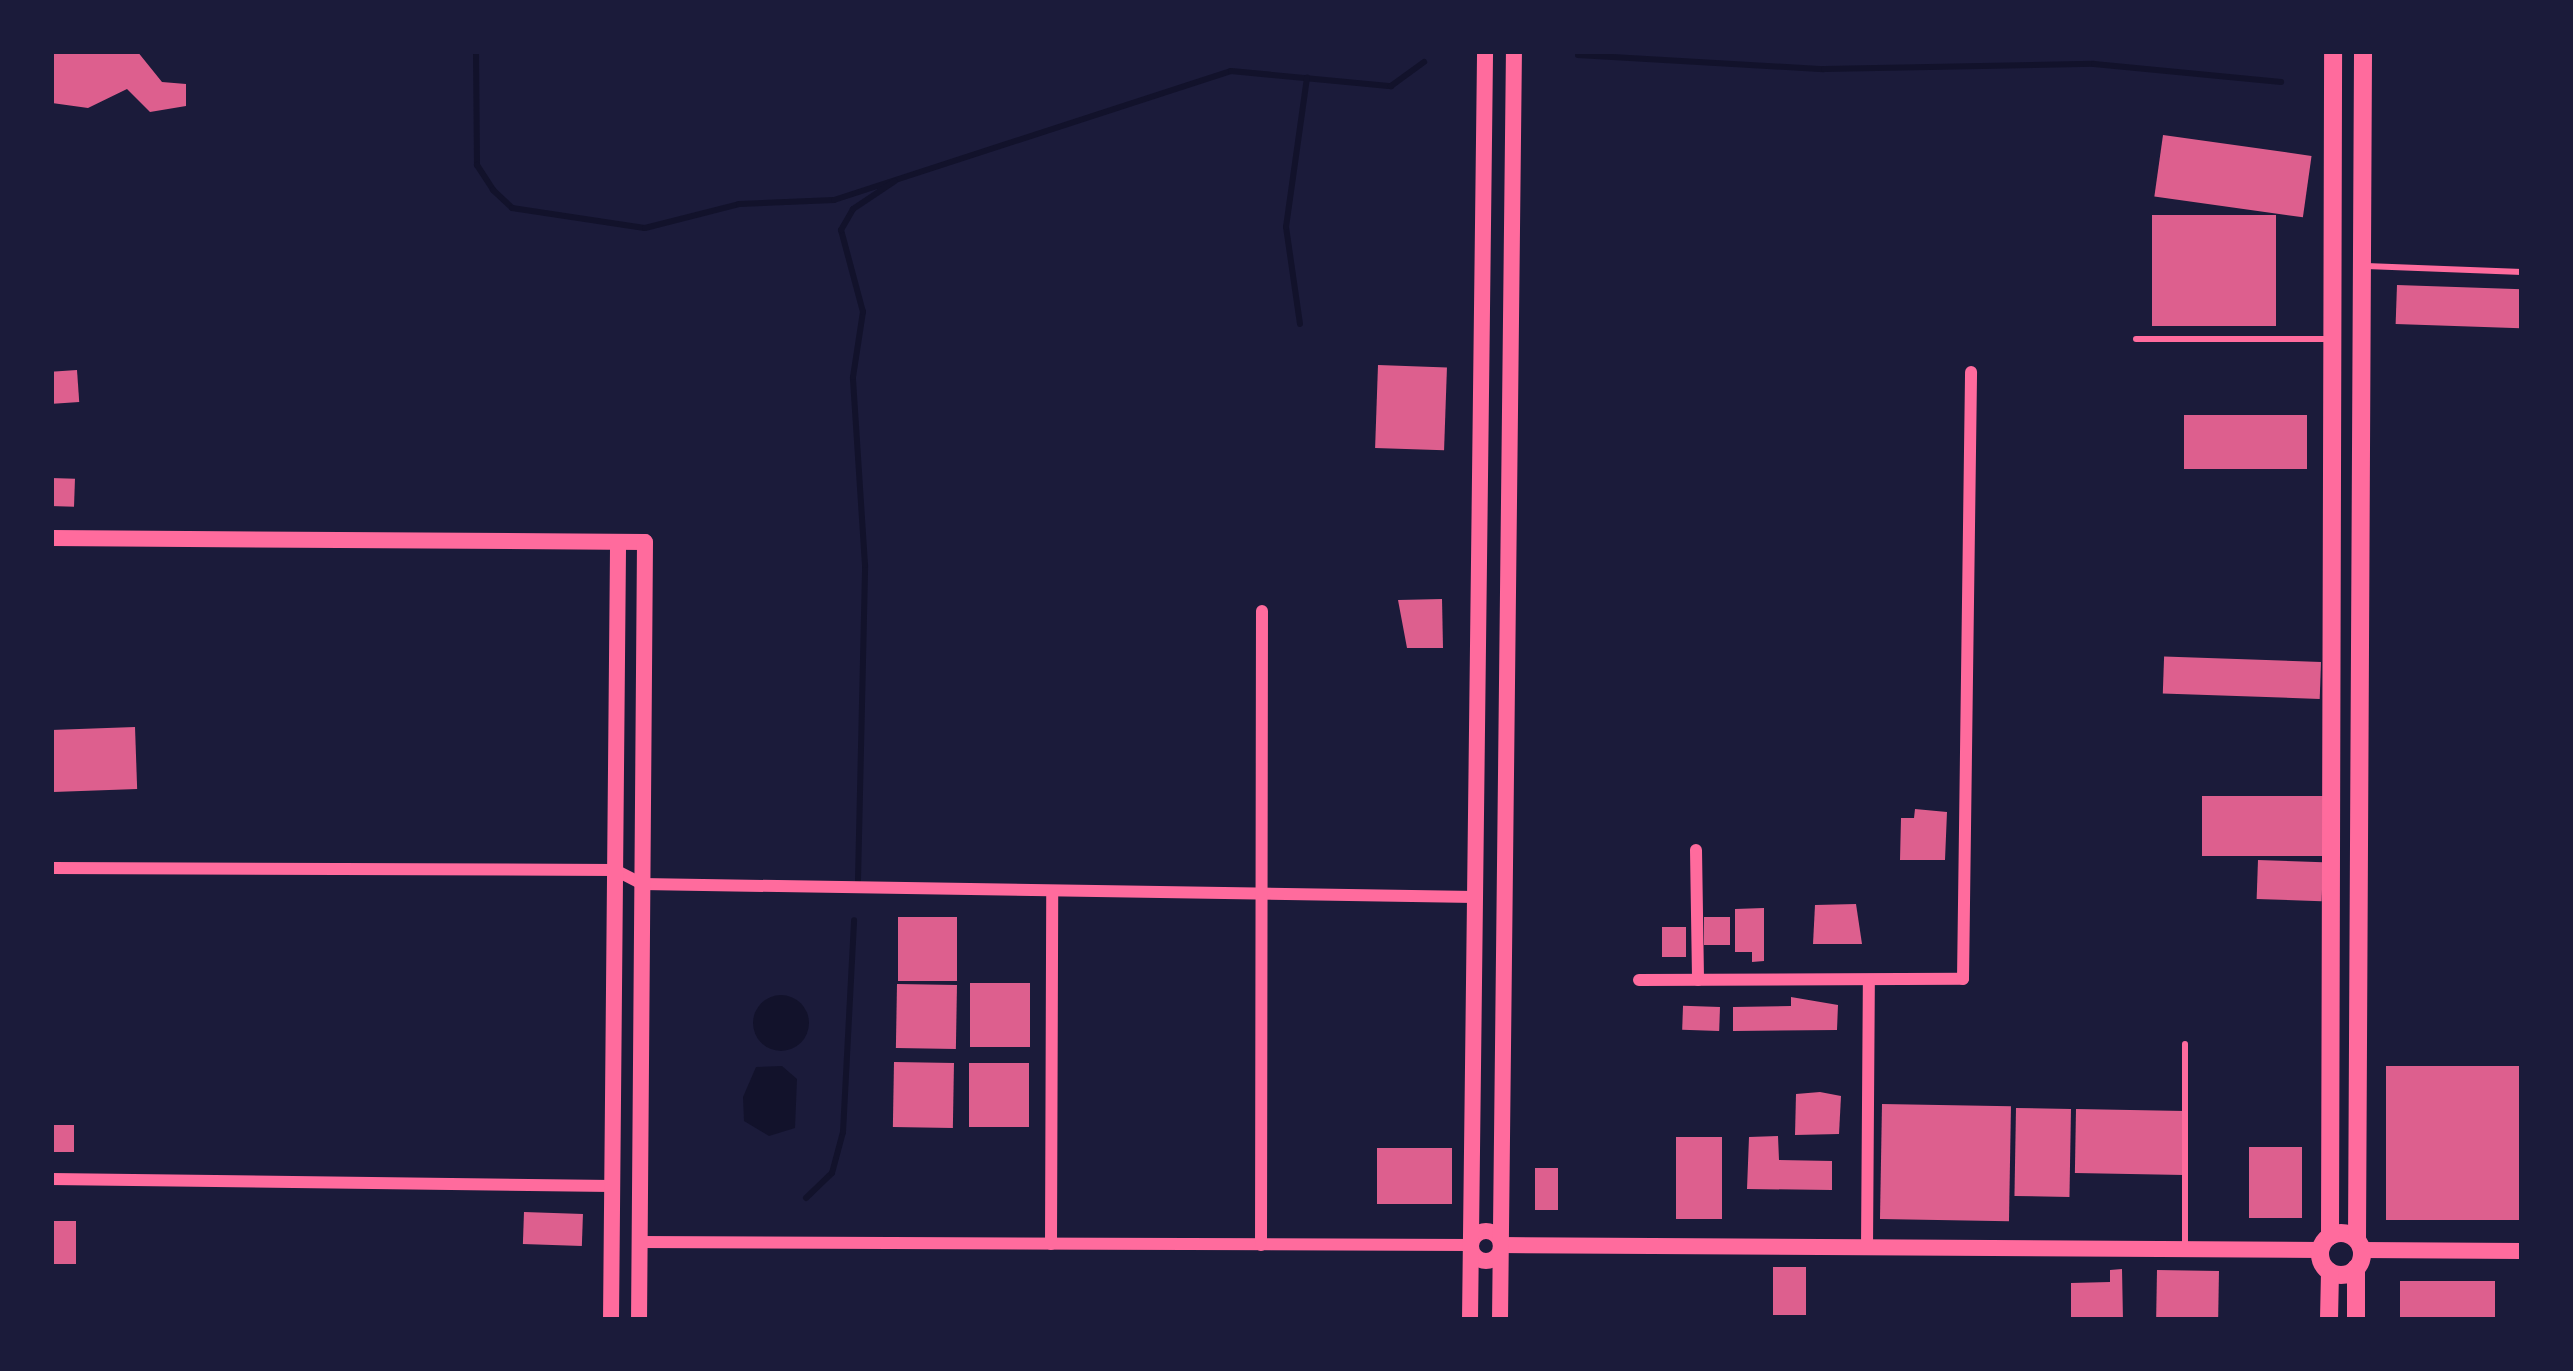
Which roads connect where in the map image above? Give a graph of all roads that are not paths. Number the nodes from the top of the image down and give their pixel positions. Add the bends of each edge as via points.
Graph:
1 (1485, 51) edge
2 (1514, 51) edge
3 (2333, 51) edge
4 (2363, 51) edge
5 (2362, 266) junction
6 (2522, 272) edge
7 (2136, 338) dead end
8 (2332, 339) junction
9 (1971, 372) dead end
10 (51, 538) edge
11 (618, 542) junction
12 (1262, 611) dead end
13 (1696, 850) dead end
14 (51, 868) edge
15 (615, 870) junction
16 (642, 884) junction
17 (1052, 891) junction
18 (1262, 894) junction
19 (1475, 897) junction
20 (1639, 980) dead end
21 (1698, 980) junction
22 (1869, 980) junction
23 (2186, 1044) dead end
24 (51, 1179) edge
25 (612, 1186) junction
26 (639, 1242) junction
27 (2325, 1243) junction
28 (1051, 1244) junction
29 (1262, 1245) junction
30 (1471, 1245) junction
31 (1501, 1245) junction
32 (1867, 1248) junction
33 (2185, 1250) junction
34 (2522, 1251) edge
35 (2358, 1253) junction
36 (2330, 1272) junction
37 (610, 1320) edge
38 (639, 1320) edge
39 (1470, 1320) edge
40 (1500, 1320) edge
41 (2329, 1320) edge
42 (2356, 1320) edge

1 - 19 street
2 - 31 street
3 - 8 main road
4 - 5 main road
5 - 6 lane
5 - 35 main road
7 - 8 lane
8 - 27 main road
9 - 22 street via 1964,980
10 - 11 street
11 - 15 street
11 - 16 street via 644,542
12 - 18 street
13 - 21 street
14 - 15 street
15 - 16 street
15 - 25 street
16 - 17 street
16 - 26 street
17 - 18 street
17 - 28 street
18 - 19 street
18 - 29 street
19 - 30 street
20 - 21 street
21 - 22 street
22 - 32 street
23 - 33 lane
24 - 25 street
25 - 37 street
26 - 28 street
26 - 38 street
27 - 33 street
27 - 35 main road
27 - 36 main road
28 - 29 street
29 - 30 street
30 - 31 street via 1486,1261
30 - 39 street
31 - 32 street
31 - 40 street
32 - 33 street
34 - 35 street
35 - 36 main road
35 - 42 main road
36 - 41 main road

